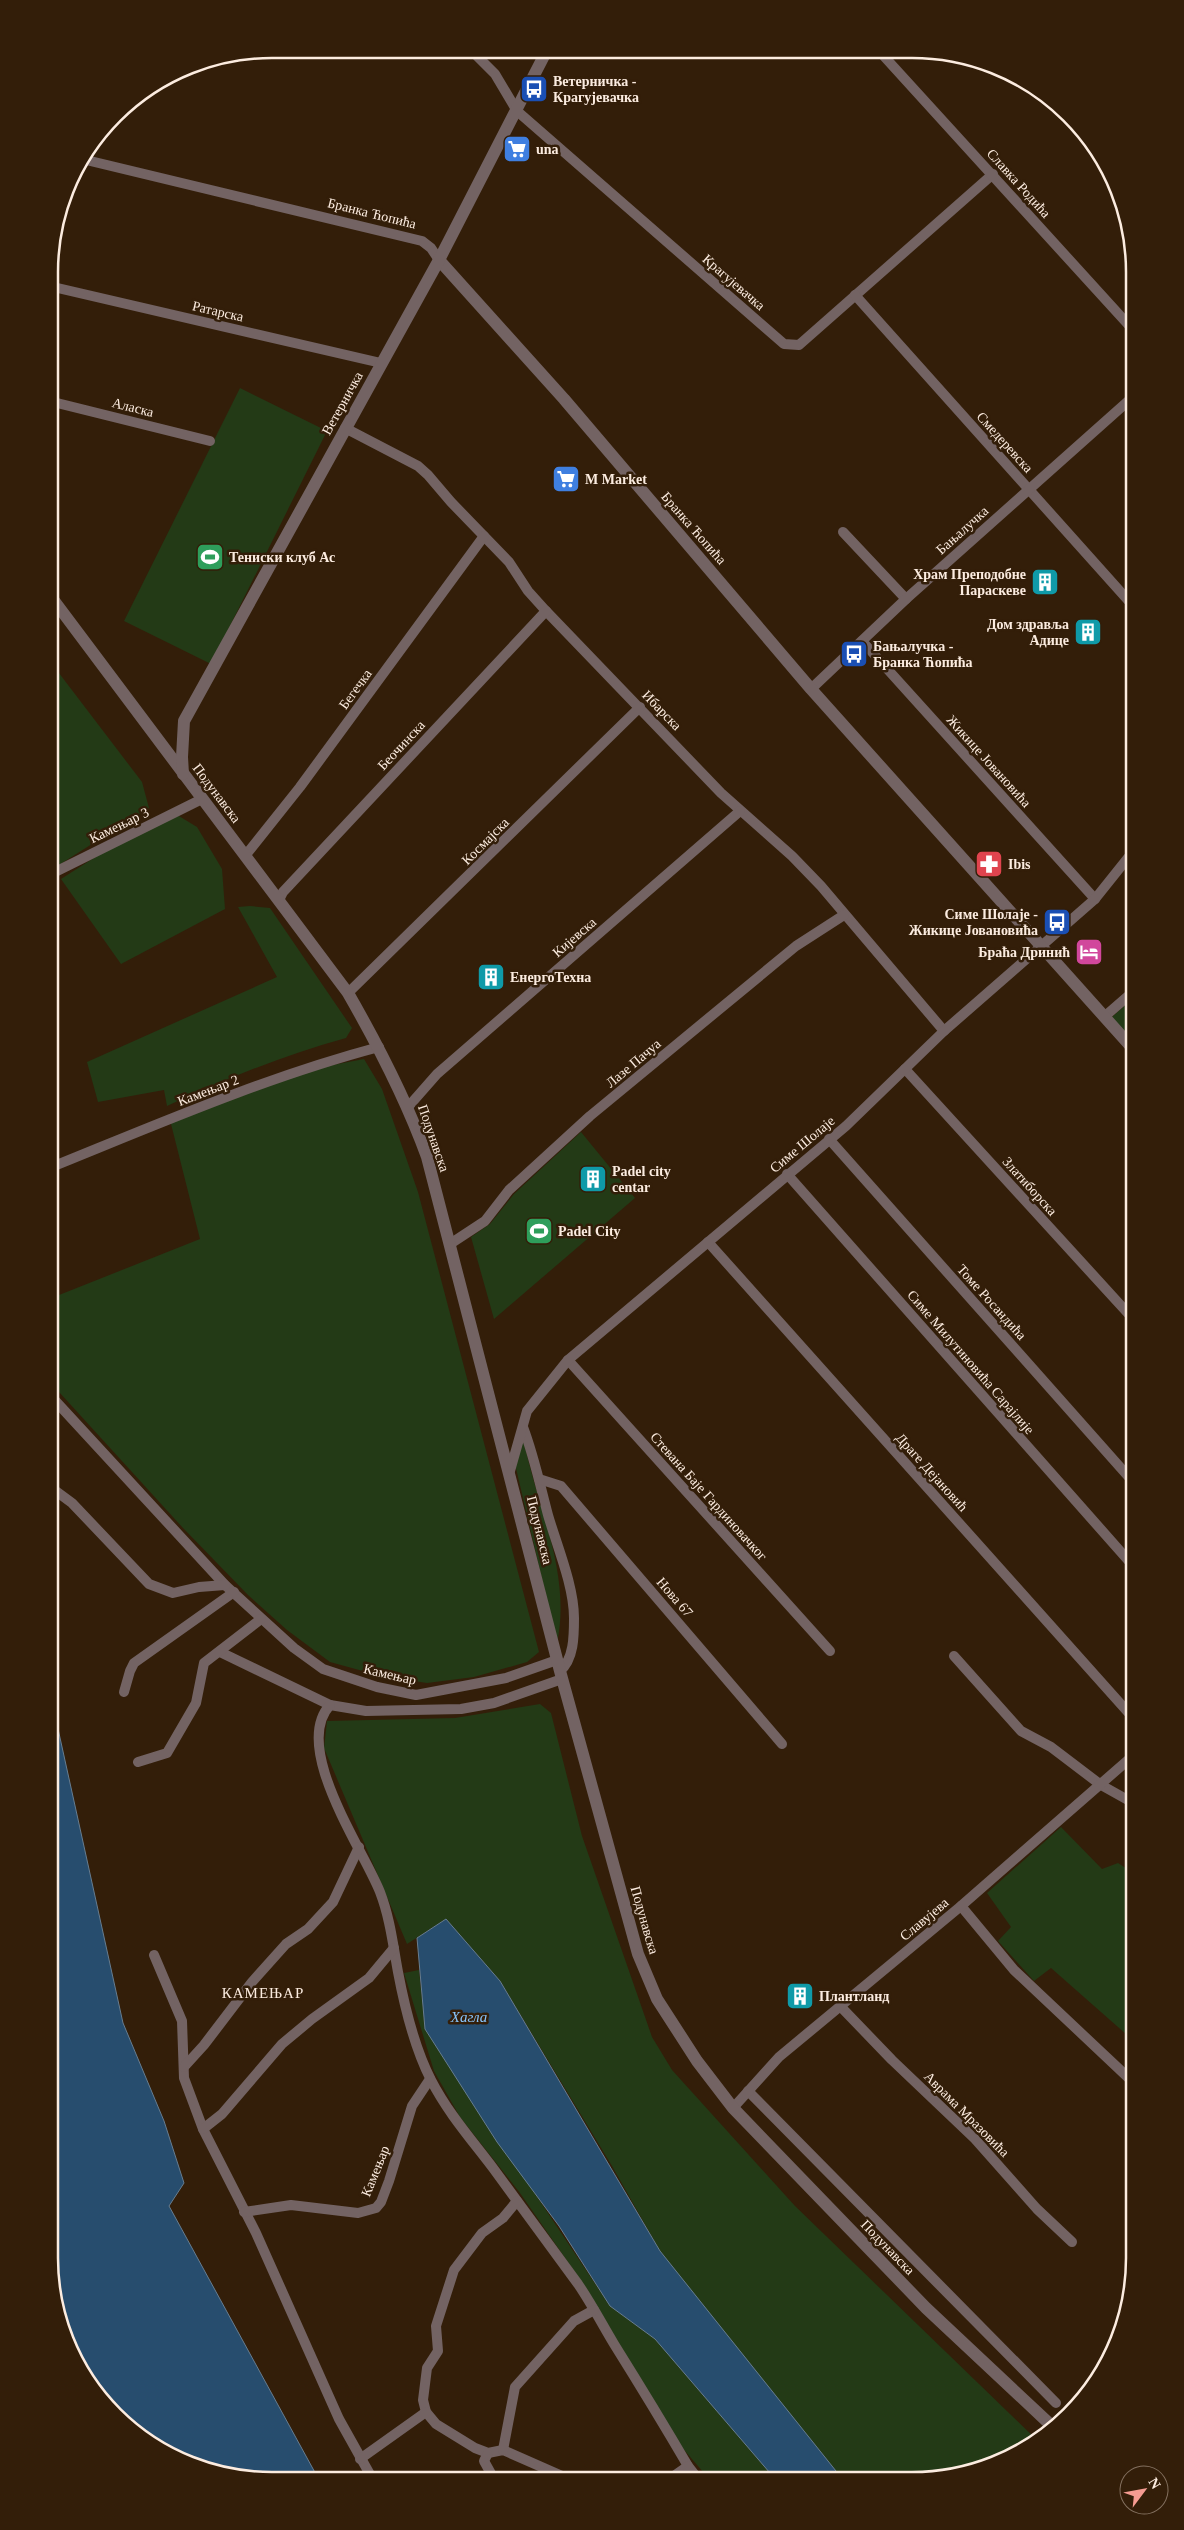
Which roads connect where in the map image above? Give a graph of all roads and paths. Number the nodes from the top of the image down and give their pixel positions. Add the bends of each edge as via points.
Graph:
1 (479, 58) edge
2 (543, 58) edge
3 (887, 58) edge
4 (517, 111) junction
5 (88, 161) edge
6 (993, 174) junction
7 (438, 260) junction
8 (58, 288) edge
9 (855, 295) junction
10 (1126, 322) edge
11 (382, 362) junction
12 (58, 403) edge
13 (1126, 403) edge
14 (345, 428) junction
15 (210, 441) dead end
16 (1028, 489) junction
17 (843, 532) dead end
18 (484, 536) junction
19 (1126, 598) edge
20 (906, 599) junction
21 (58, 606) edge
22 (546, 611) junction
23 (862, 641) junction
24 (811, 689) junction
25 (640, 707) junction
26 (183, 774) junction
27 (202, 799) junction
28 (740, 811) junction
29 (245, 856) junction
30 (1126, 860) edge
31 (58, 871) edge
32 (1095, 899) junction
33 (279, 900) junction
34 (844, 915) junction
35 (1040, 945) junction
36 (348, 993) junction
37 (1126, 998) edge
38 (1104, 1017) junction
39 (944, 1031) junction
40 (1126, 1041) edge
41 (380, 1047) junction
42 (906, 1069) junction
43 (408, 1107) junction
44 (829, 1139) junction
45 (58, 1164) edge
46 (787, 1174) junction
47 (708, 1242) junction
48 (450, 1244) junction
49 (1126, 1311) edge
50 (568, 1360) junction
51 (58, 1404) edge
52 (523, 1427) junction
53 (510, 1471) junction
54 (1126, 1474) edge
55 (539, 1479) junction
56 (58, 1493) edge
57 (1126, 1558) edge
58 (225, 1585) junction
59 (234, 1592) junction
60 (261, 1619) junction
61 (830, 1651) dead end
62 (220, 1652) junction
63 (954, 1656) dead end
64 (560, 1670) junction
65 (124, 1692) dead end
66 (330, 1704) junction
67 (1126, 1710) edge
68 (782, 1744) dead end
69 (138, 1762) dead end
70 (1126, 1762) edge
71 (1101, 1785) junction
72 (1126, 1799) edge
73 (359, 1847) junction
74 (961, 1906) junction
75 (394, 1948) junction
76 (154, 1955) dead end
77 (841, 2007) junction
78 (184, 2067) junction
79 (1126, 2076) edge
80 (430, 2079) junction
81 (748, 2091) junction
82 (733, 2108) junction
83 (203, 2129) junction
84 (517, 2201) junction
85 (244, 2212) junction
86 (1072, 2242) dead end
87 (594, 2310) junction
88 (1056, 2403) dead end
89 (426, 2412) junction
90 (1049, 2423) edge
91 (503, 2450) junction
92 (488, 2453) junction
93 (360, 2459) junction
94 (688, 2466) junction
95 (368, 2472) edge
96 (490, 2472) edge
97 (553, 2472) edge
98 (679, 2472) edge
99 (693, 2472) edge

1 - 4 street, Крагујевачка via 495,74
2 - 4 street, Ветерничка
3 - 6 street, Славка Родића
4 - 7 street, Ветерничка
4 - 9 street, Крагујевачка via 784,344 799,345
5 - 7 street, Бранка Ћопића via 422,241
6 - 9 street, Крагујевачка
6 - 10 street, Славка Родића
7 - 11 street, Ветерничка
7 - 24 street, Бранка Ћопића via 564,399
8 - 11 street, Ратарска
9 - 16 street, Смедеревска
11 - 14 street, Ветерничка
12 - 15 street, Аласка
13 - 16 street, Бањалучка
14 - 18 street, Ибарска via 418,466
14 - 26 street, Ветерничка via 184,721
16 - 19 street, Смедеревска
16 - 20 street, Бањалучка
17 - 20 street
18 - 22 street, Ибарска via 509,562
18 - 29 street, Бегечка via 300,787
20 - 23 street, Бањалучка
21 - 26 street, Подунавска
22 - 25 street, Ибарска
22 - 33 street, Беочинска
23 - 24 street, Бањалучка
23 - 32 street, Жикице Јовановића
24 - 35 street, Бранка Ћопића
25 - 28 street, Ибарска
25 - 36 street, Космајска
26 - 27 street, Подунавска
27 - 29 street, Подунавска
27 - 31 street, Камењар 3
28 - 34 street, Ибарска via 792,856
28 - 43 street, Кијевска via 437,1074
29 - 33 street, Подунавска
30 - 32 street, Симе Шолаје
32 - 35 street, Симе Шолаје
33 - 36 street, Подунавска
34 - 39 street, Ибарска
34 - 48 street, Лазе Пачуа via 796,946 590,1116 509,1190 485,1221
35 - 38 street, Бранка Ћопића
35 - 39 street, Симе Шолаје
36 - 41 street, Подунавска
37 - 38 street
38 - 40 street, Бранка Ћопића
39 - 42 street, Симе Шолаје
41 - 43 street, Подунавска
41 - 45 street, Камењар 2 via 330,1060 218,1100
42 - 44 street, Симе Шолаје
42 - 49 street, Златиборска
43 - 48 street, Подунавска via 427,1157
44 - 46 street, Симе Шолаје
44 - 54 street, Томе Росандића
46 - 47 street, Симе Шолаје
46 - 57 street, Симе Милутиновића Сарајлије
47 - 50 street, Симе Шолаје
47 - 67 street, Драге Дејановић
48 - 53 street, Подунавска
50 - 52 street, Симе Шолаје via 527,1411
50 - 61 street, Стевана Баје Гардиновачког
51 - 58 street, Камењар
52 - 53 street, Симе Шолаје
52 - 55 street
53 - 64 street, Подунавска
55 - 64 street via 574,1616 568,1664
55 - 68 street, Нова 67 via 561,1486
56 - 58 street via 72,1503 149,1584 173,1593
58 - 59 street, Камењар
59 - 60 street, Камењар
59 - 65 street via 134,1664
60 - 62 street
60 - 64 street, Камењар via 323,1669 377,1687 416,1695
62 - 66 street
62 - 69 street via 204,1663 196,1703 167,1753
63 - 71 street via 1021,1731 1051,1747
64 - 66 street via 494,1703 461,1709 366,1712
64 - 82 street, Подунавска via 642,1963 657,1999 697,2061
66 - 73 street via 323,1712 317,1731 324,1766 342,1821
70 - 71 street, Славујева
71 - 72 street
71 - 74 street, Славујева
73 - 75 street via 390,1920
73 - 78 street via 333,1902 308,1929 286,1944
74 - 77 street, Славујева
74 - 79 street via 1014,1970
75 - 80 street via 406,2012
75 - 83 street via 369,1978 282,2044 222,2114
76 - 78 street via 182,2021
77 - 81 street, Славујева via 779,2057
77 - 86 street, Аврама Мразовића via 976,2139 1037,2209
78 - 83 street via 184,2078
80 - 84 street via 448,2111
80 - 85 street, Камењар via 412,2106 389,2181 376,2208 358,2213 291,2206
81 - 82 street, Славујева
81 - 88 street
82 - 90 street, Подунавска via 926,2308
83 - 85 street
84 - 87 street
84 - 89 street via 503,2218 482,2233 454,2270 436,2326 438,2351 427,2368 423,2400
85 - 93 street
87 - 91 street via 574,2321 515,2387
87 - 94 street
89 - 92 street via 446,2431
89 - 93 street
91 - 92 street
91 - 97 street
92 - 96 street via 484,2461
93 - 95 street
94 - 98 street
94 - 99 street

